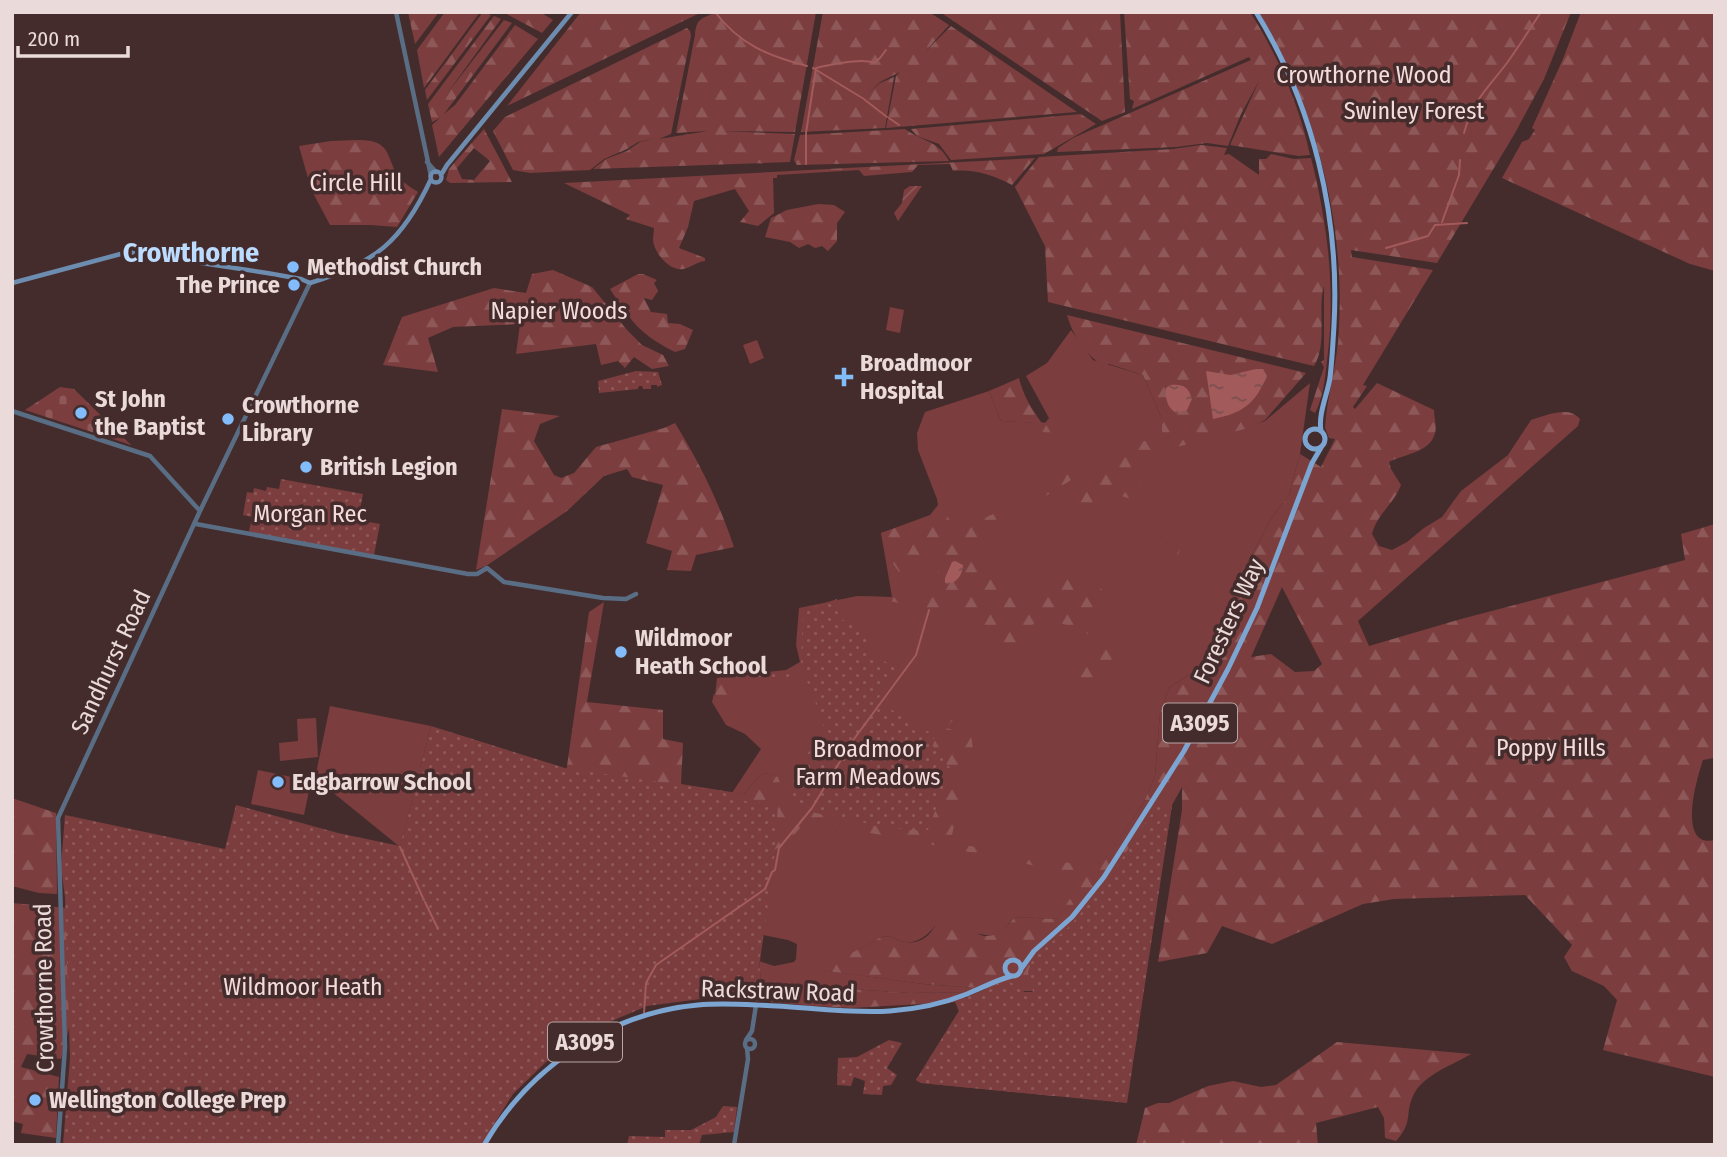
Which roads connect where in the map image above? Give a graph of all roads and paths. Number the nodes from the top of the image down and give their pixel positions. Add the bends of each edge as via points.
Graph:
1 (396, 12) edge
2 (572, 12) edge
3 (1256, 12) edge
4 (426, 162) junction
5 (438, 173) junction
6 (432, 179) junction
7 (12, 283) edge
8 (310, 283) junction
9 (12, 411) edge
10 (1322, 411) junction
11 (1309, 431) junction
12 (1321, 431) junction
13 (1322, 446) junction
14 (1311, 447) junction
15 (1312, 463) junction
16 (200, 511) junction
17 (196, 524) junction
18 (636, 594) dead end
19 (58, 830) joint
20 (1034, 951) junction
21 (1011, 961) junction
22 (1005, 968) junction
23 (1021, 969) junction
24 (1012, 976) junction
25 (992, 983) junction
26 (756, 1005) junction
27 (752, 1031) junction
28 (746, 1040) junction
29 (754, 1040) junction
30 (750, 1048) junction
31 (58, 1145) edge
32 (484, 1145) edge
33 (734, 1145) edge

1 - 4 street
2 - 5 main road
3 - 10 main road via 1291,81 1314,146 1331,226 1336,292 1331,368
4 - 5 street
4 - 6 street
5 - 6 main road
5 - 6 main road via 440,181
6 - 8 main road via 404,228 381,250 346,271
7 - 8 main road via 128,252
8 - 16 street, Sandhurst Road
9 - 16 street via 142,453 162,467
10 - 11 main road
10 - 12 main road
11 - 12 main road
11 - 14 main road via 1305,440
12 - 13 main road via 1325,438
13 - 14 main road
13 - 15 main road, Foresters Way / A3095
14 - 15 main road, Foresters Way / A3095
15 - 20 main road, Foresters Way / A3095 via 1257,608 1184,751 1104,877 1066,923
16 - 17 street, Sandhurst Road
17 - 18 street via 468,574 487,568 503,582 579,595 626,599
17 - 19 street, Sandhurst Road via 58,818
19 - 31 street, Crowthorne Road via 65,1046
20 - 21 main road, Foresters Way / A3095
20 - 23 main road, Foresters Way / A3095
21 - 22 main road
21 - 23 main road
22 - 24 main road
22 - 25 main road, Rackstraw Road / A3095
23 - 24 main road
24 - 25 main road, Rackstraw Road / A3095
25 - 26 main road, Rackstraw Road / A3095 via 936,1005 891,1011
26 - 27 street
26 - 32 main road, Rackstraw Road / A3095 via 674,1008 592,1038 534,1080
27 - 28 street
27 - 29 street
28 - 29 street
28 - 30 street
29 - 30 street
30 - 33 street

